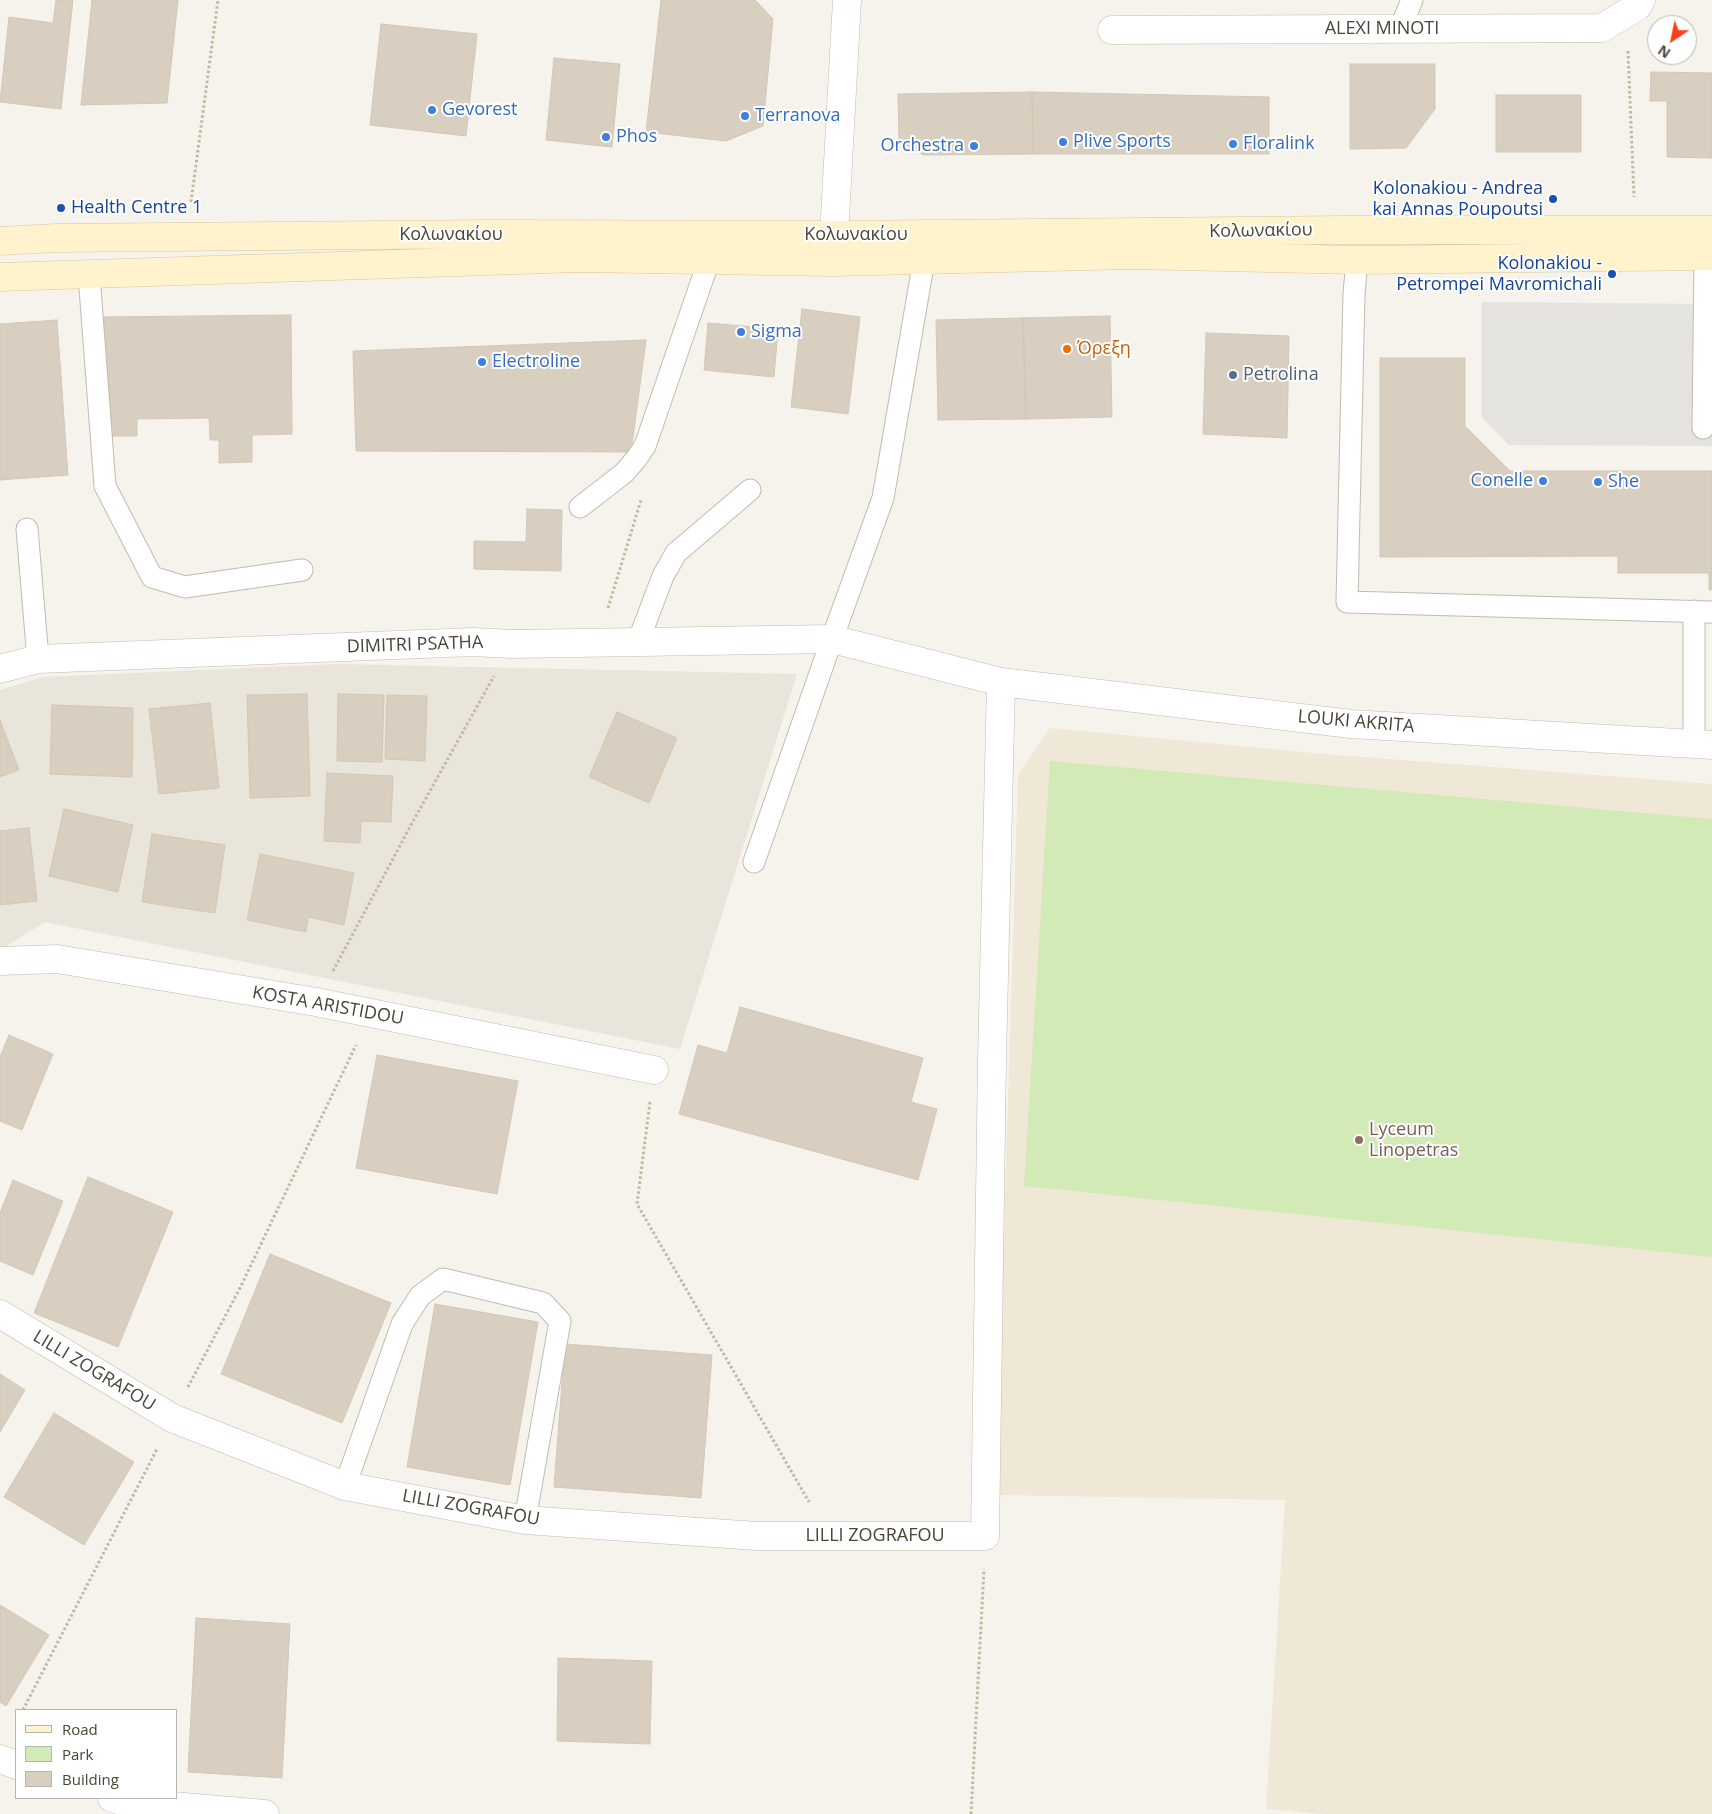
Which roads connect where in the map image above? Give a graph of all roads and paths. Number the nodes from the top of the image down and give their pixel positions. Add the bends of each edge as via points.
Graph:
1 (218, 0) edge
2 (847, 0) edge
3 (1412, 0) edge
4 (1634, 6) edge
5 (1400, 29) junction
6 (1112, 30) dead end
7 (1636, 230) junction
8 (1712, 230) edge
9 (834, 235) junction
10 (187, 238) junction
11 (0, 241) edge
12 (1708, 256) edge
13 (709, 260) junction
14 (924, 260) junction
15 (1357, 260) junction
16 (89, 275) junction
17 (0, 277) edge
18 (1703, 428) dead end
19 (750, 490) dead end
20 (644, 492) dead end
21 (580, 507) dead end
22 (26, 529) dead end
23 (302, 570) dead end
24 (1703, 611) edge
25 (832, 639) junction
26 (638, 642) junction
27 (597, 643) junction
28 (512, 644) junction
29 (38, 659) junction
30 (0, 669) edge
31 (1001, 682) junction
32 (1703, 744) edge
33 (754, 862) dead end
34 (0, 960) edge
35 (316, 1002) junction
36 (371, 1013) junction
37 (654, 1070) joint
38 (0, 1314) edge
39 (172, 1418) junction
40 (345, 1486) junction
41 (525, 1520) junction
42 (828, 1536) junction
43 (985, 1536) junction
44 (24, 1709) edge
45 (0, 1759) edge
46 (15, 1765) edge
47 (115, 1799) edge
48 (265, 1814) edge
49 (971, 1814) edge

1 - 10 path
2 - 9 street
3 - 5 lane
4 - 5 street, ALEXI MINOTI via 1602,28
4 - 7 path
5 - 6 street, ALEXI MINOTI
7 - 8 main road, Κολωνακίου
7 - 9 main road, Κολωνακίου
9 - 10 main road, Κολωνακίου via 492,234
10 - 11 main road, Κολωνακίου
12 - 15 main road, Κολωνακίου
12 - 18 lane
13 - 14 main road, Κολωνακίου
13 - 16 main road, Κολωνακίου via 578,258
13 - 21 lane via 645,446 624,473
14 - 15 main road, Κολωνακίου via 1132,255
14 - 25 lane via 883,498
15 - 24 lane via 1347,602
16 - 17 main road, Κολωνακίου
16 - 23 lane via 105,486 152,577 185,587
19 - 26 lane via 676,553 663,576
20 - 27 path
22 - 29 lane
24 - 32 lane
25 - 26 street, DIMITRI PSATHA
25 - 31 street, LOUKI AKRITA
25 - 33 lane
26 - 27 street, DIMITRI PSATHA
27 - 28 street, DIMITRI PSATHA
28 - 29 street, DIMITRI PSATHA via 473,642
28 - 35 path
29 - 30 street, DIMITRI PSATHA
31 - 32 street, LOUKI AKRITA via 1351,724
31 - 43 street
34 - 35 street, KOSTA ARISTIDOU via 57,960
35 - 36 street, KOSTA ARISTIDOU
36 - 37 street, KOSTA ARISTIDOU
36 - 39 path via 240,1288
37 - 42 path via 637,1204
38 - 39 street, LILLI ZOGRAFOU
39 - 40 street, LILLI ZOGRAFOU
39 - 44 path
40 - 41 street, LILLI ZOGRAFOU
40 - 41 lane via 402,1324 420,1296 443,1279 543,1303 560,1321
41 - 42 street, LILLI ZOGRAFOU via 757,1536
42 - 43 street, LILLI ZOGRAFOU
43 - 49 path
45 - 46 street
47 - 48 street

